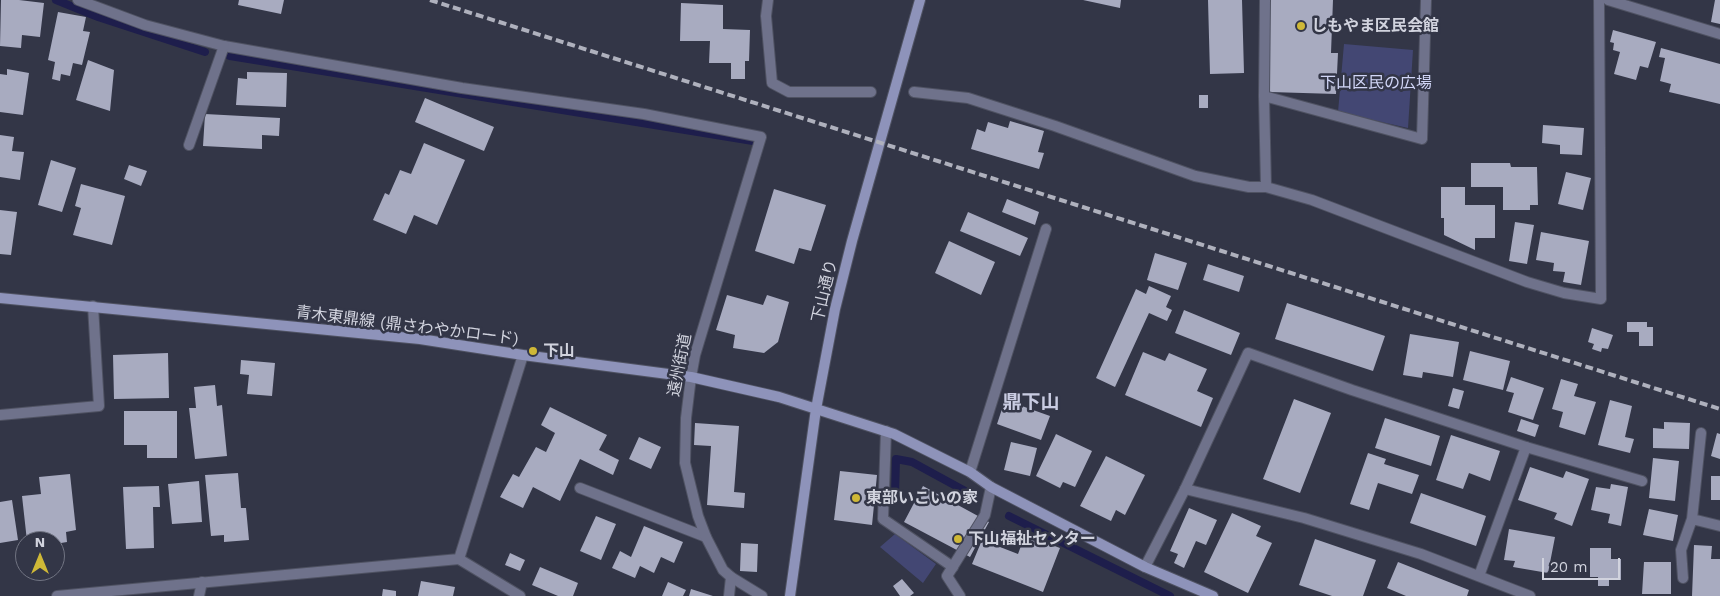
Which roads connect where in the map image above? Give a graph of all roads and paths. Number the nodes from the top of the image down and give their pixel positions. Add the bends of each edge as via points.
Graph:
1 (78, 0) edge
2 (768, 0) edge
3 (920, 0) edge
4 (1265, 0) edge
5 (1426, 0) edge
6 (1599, 0) edge
7 (1608, 0) edge
8 (1720, 34) edge
9 (224, 46) junction
10 (871, 92) dead end
11 (914, 92) dead end
12 (1264, 96) junction
13 (189, 145) dead end
14 (1266, 187) junction
15 (1046, 229) dead end
16 (0, 298) edge
17 (93, 306) junction
18 (523, 355) junction
19 (691, 376) junction
20 (816, 408) junction
21 (0, 415) edge
22 (886, 431) junction
23 (1701, 433) dead end
24 (1526, 447) junction
25 (970, 472) junction
26 (1642, 481) dead end
27 (992, 487) junction
28 (580, 488) dead end
29 (1185, 489) junction
30 (1692, 519) junction
31 (1720, 526) edge
32 (706, 537) junction
33 (459, 559) junction
34 (953, 567) junction
35 (1146, 567) junction
36 (1479, 576) junction
37 (731, 577) junction
38 (1683, 578) dead end
39 (202, 582) junction
40 (57, 596) edge
41 (199, 596) edge
42 (520, 596) edge
43 (729, 596) edge
44 (762, 596) edge
45 (790, 596) edge
46 (960, 596) edge
47 (1213, 596) edge
48 (1530, 596) edge

1 - 9 street via 145,26
2 - 10 street via 766,16 772,83 789,92
3 - 20 main road, 下山通り via 835,309
4 - 12 street
5 - 12 street via 1422,139
6 - 14 street via 1601,299 1526,282 1312,200
7 - 8 street
9 - 13 street
9 - 19 street, 遠州街道 via 462,88 644,114 760,137
11 - 14 street via 968,98 1195,176 1249,187
12 - 14 street
15 - 25 street
16 - 17 main road, 青木東鼎線 (鼎さわやかロード)
17 - 18 main road, 青木東鼎線 (鼎さわやかロード) via 420,339
17 - 21 street via 99,406
18 - 19 main road, 青木東鼎線 (鼎さわやかロード)
18 - 33 street
19 - 20 main road, 青木東鼎線 (鼎さわやかロード)
19 - 32 street, 遠州街道 via 685,463
20 - 22 main road, 青木東鼎線 (鼎さわやかロード)
20 - 45 main road, 下山通り
22 - 25 main road, 青木東鼎線 (鼎さわやかロード)
22 - 34 street via 883,519
23 - 30 street
24 - 26 street
24 - 29 street via 1248,353
24 - 36 street
25 - 27 main road, 青木東鼎線 (鼎さわやかロード)
27 - 34 street via 986,515
27 - 35 main road, 青木東鼎線 (鼎さわやかロード)
28 - 32 street
29 - 35 street
29 - 36 street via 1304,518 1421,554
30 - 31 street
30 - 38 street via 1681,550
32 - 37 street, 遠州街道 via 723,570
33 - 39 street
33 - 42 street
34 - 46 street via 947,576
35 - 47 main road, 青木東鼎線 (鼎さわやかロード)
36 - 48 street
37 - 43 street
37 - 44 street
39 - 40 street
39 - 41 street

